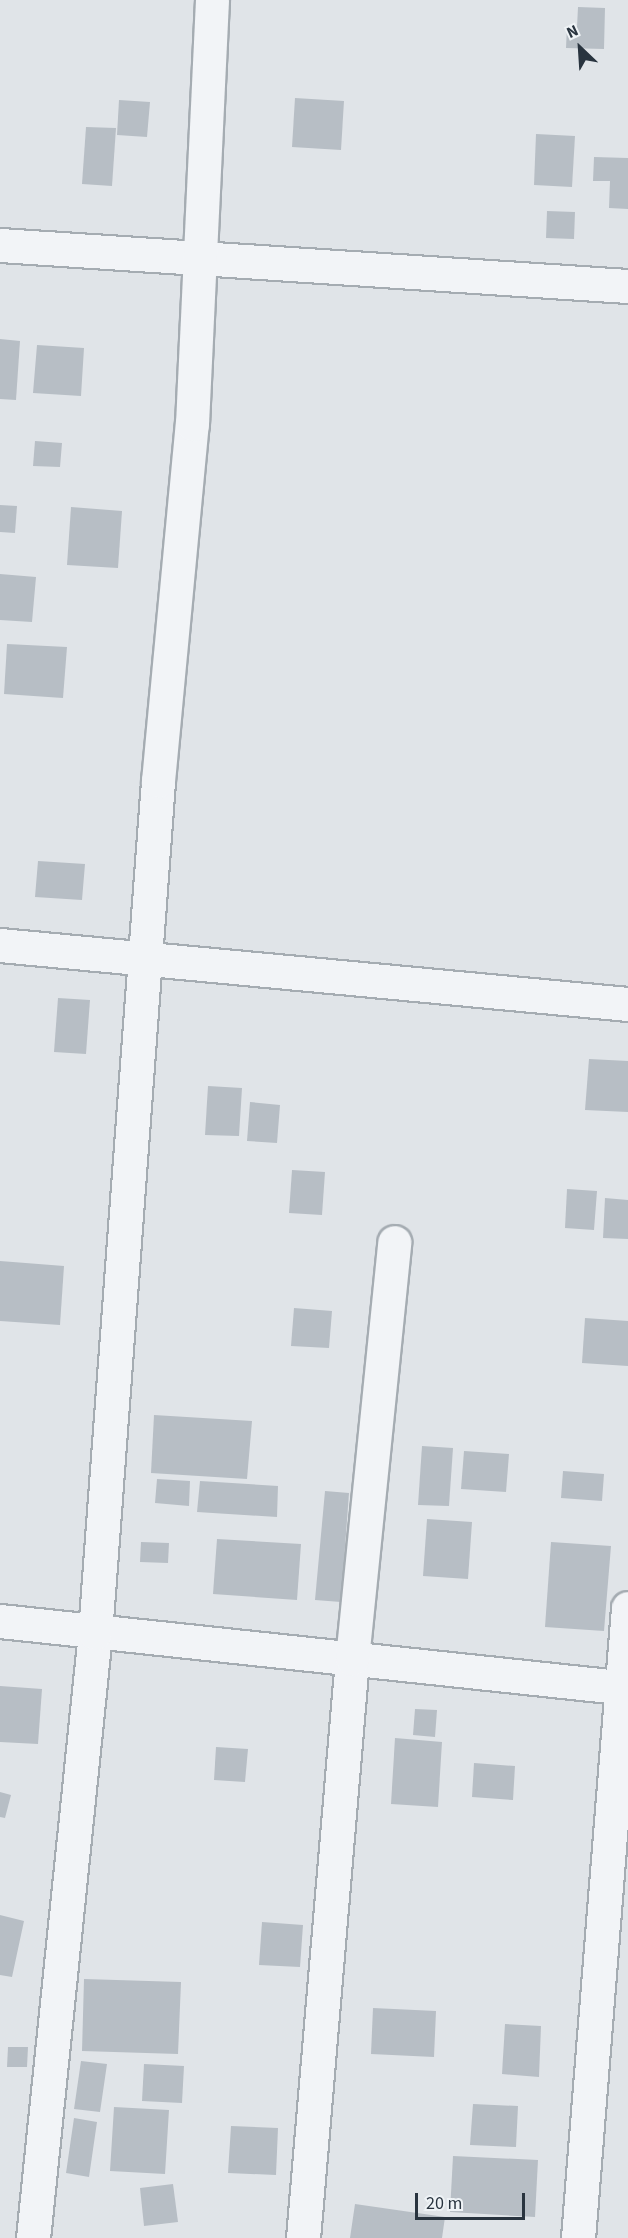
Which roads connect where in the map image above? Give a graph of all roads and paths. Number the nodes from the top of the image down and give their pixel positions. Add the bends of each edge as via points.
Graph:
1 (212, 0) edge
2 (0, 245) edge
3 (196, 259) junction
4 (628, 286) edge
5 (0, 945) edge
6 (145, 959) junction
7 (628, 1004) edge
8 (394, 1242) dead end
9 (628, 1608) edge
10 (0, 1621) edge
11 (95, 1633) junction
12 (352, 1659) junction
13 (623, 1687) edge
14 (617, 1863) edge
15 (33, 2238) edge
16 (303, 2238) edge
17 (578, 2238) edge

1 - 3 street
2 - 3 street
3 - 4 street
3 - 6 street via 192,424
5 - 6 street
6 - 7 street
6 - 11 street
8 - 12 street
9 - 13 street
10 - 11 street
11 - 12 street
11 - 15 street
12 - 13 street
12 - 16 street
13 - 14 street
14 - 17 street

